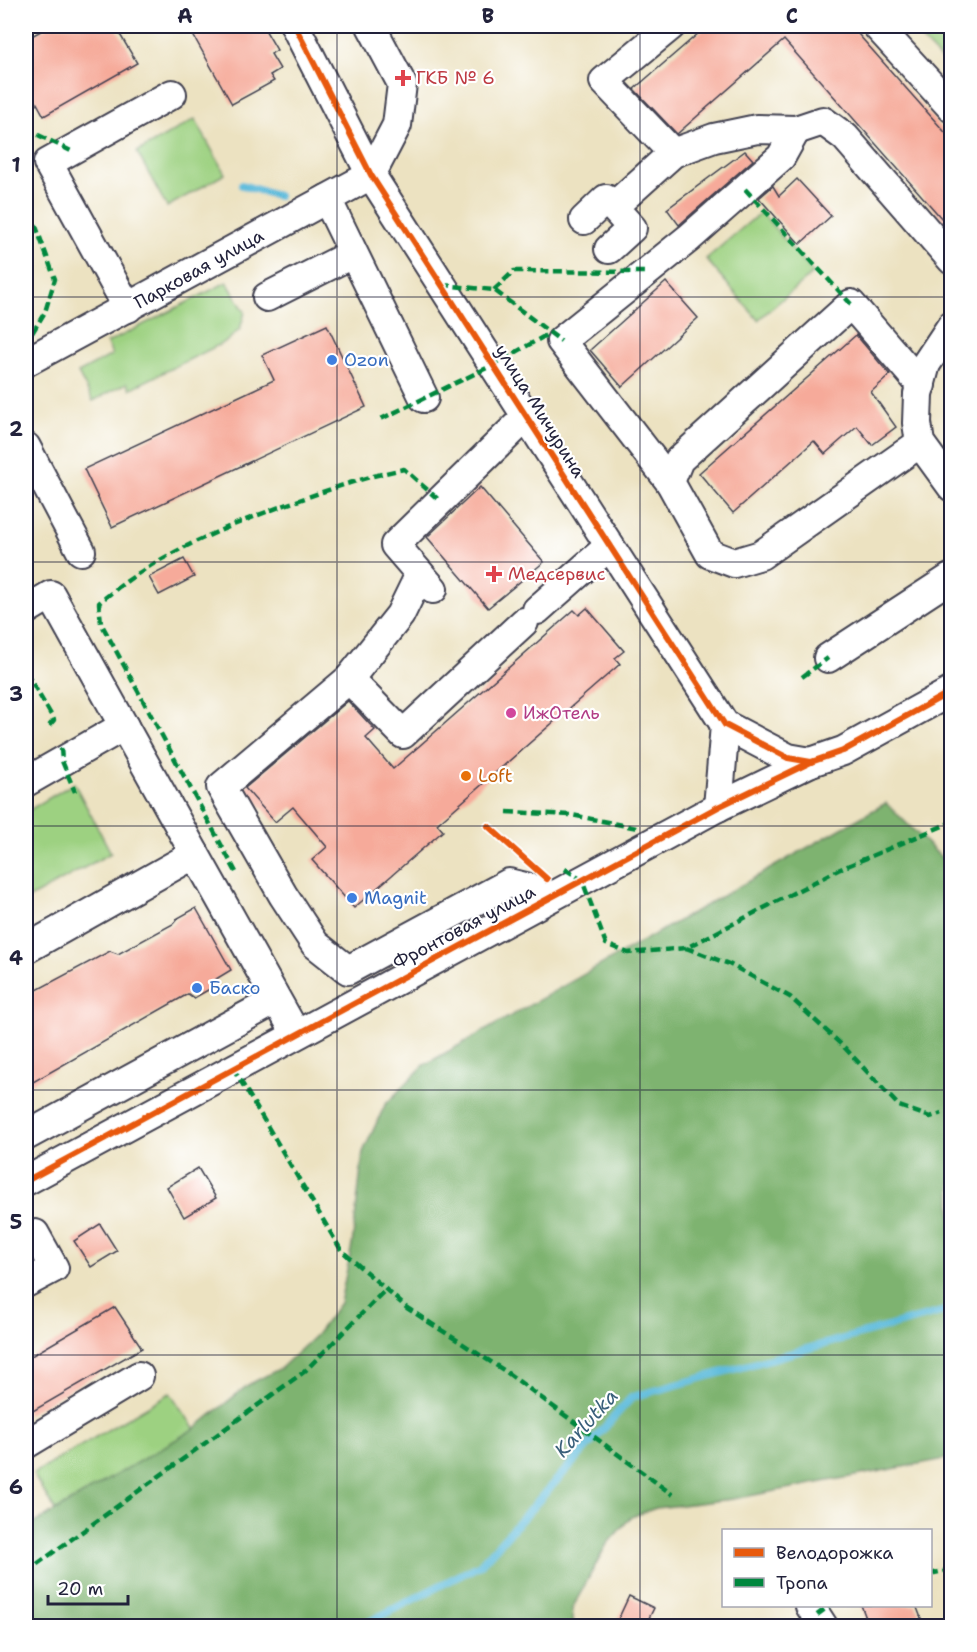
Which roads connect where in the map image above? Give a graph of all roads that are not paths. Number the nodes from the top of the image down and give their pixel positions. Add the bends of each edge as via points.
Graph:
1 (295, 26) edge
2 (371, 26) edge
3 (671, 26) edge
4 (877, 26) edge
5 (172, 94) dead end
6 (951, 108) edge
7 (796, 130) junction
8 (673, 153) junction
9 (371, 175) junction
10 (327, 199) junction
11 (613, 207) junction
12 (584, 220) dead end
13 (609, 249) dead end
14 (352, 254) junction
15 (951, 260) edge
16 (267, 297) dead end
17 (128, 308) junction
18 (951, 325) edge
19 (27, 359) edge
20 (921, 385) junction
21 (424, 398) dead end
22 (527, 416) junction
23 (920, 443) junction
24 (26, 447) edge
25 (670, 482) junction
26 (951, 487) edge
27 (608, 547) junction
28 (81, 551) dead end
29 (951, 577) edge
30 (26, 610) edge
31 (828, 658) dead end
32 (349, 679) junction
33 (951, 691) edge
34 (725, 725) junction
35 (124, 726) junction
36 (811, 762) junction
37 (26, 783) edge
38 (718, 807) junction
39 (195, 854) junction
40 (543, 902) junction
41 (26, 949) edge
42 (348, 970) junction
43 (363, 998) junction
44 (276, 1000) junction
45 (296, 1034) junction
46 (26, 1136) edge
47 (26, 1181) edge
48 (26, 1240) edge
49 (26, 1283) edge
50 (139, 1376) dead end
51 (26, 1442) edge
52 (811, 1607) edge
53 (824, 1626) edge

1 - 9 street, улица Мичурина
2 - 9 street via 402,84 397,125
3 - 8 street via 604,81
4 - 6 street
5 - 17 street via 48,163
7 - 8 street via 757,129 714,138
7 - 15 street via 823,121 845,137
7 - 25 street via 781,157 689,238 561,341
8 - 11 street
9 - 10 street, Парковая улица
9 - 22 street, улица Мичурина
10 - 14 street
10 - 17 street, Парковая улица
11 - 12 street via 606,200
11 - 13 street via 632,228
14 - 16 street
14 - 21 street
17 - 19 street, Парковая улица
18 - 20 street via 926,364
20 - 23 street via 917,423
20 - 25 street via 851,304 679,460
22 - 27 street, улица Мичурина
22 - 32 street via 395,545 426,581
23 - 25 street via 760,555 734,563 710,554
23 - 26 street
24 - 28 street
27 - 32 street via 403,734
27 - 34 street, улица Мичурина
29 - 31 street
30 - 35 street via 51,595
32 - 42 street via 221,787 315,944
33 - 36 street, Фронтовая улица via 843,751
34 - 36 street, улица Мичурина via 789,758
34 - 38 street
35 - 37 street
35 - 39 street
36 - 38 street, Фронтовая улица
38 - 40 street, Фронтовая улица
39 - 41 street
39 - 44 street
40 - 42 street via 530,888 509,884
40 - 43 street, Фронтовая улица
42 - 43 street
43 - 45 street, Фронтовая улица
44 - 45 street
44 - 46 street
45 - 47 street, Фронтовая улица
48 - 49 street via 35,1234 54,1268
50 - 51 street
52 - 53 street

